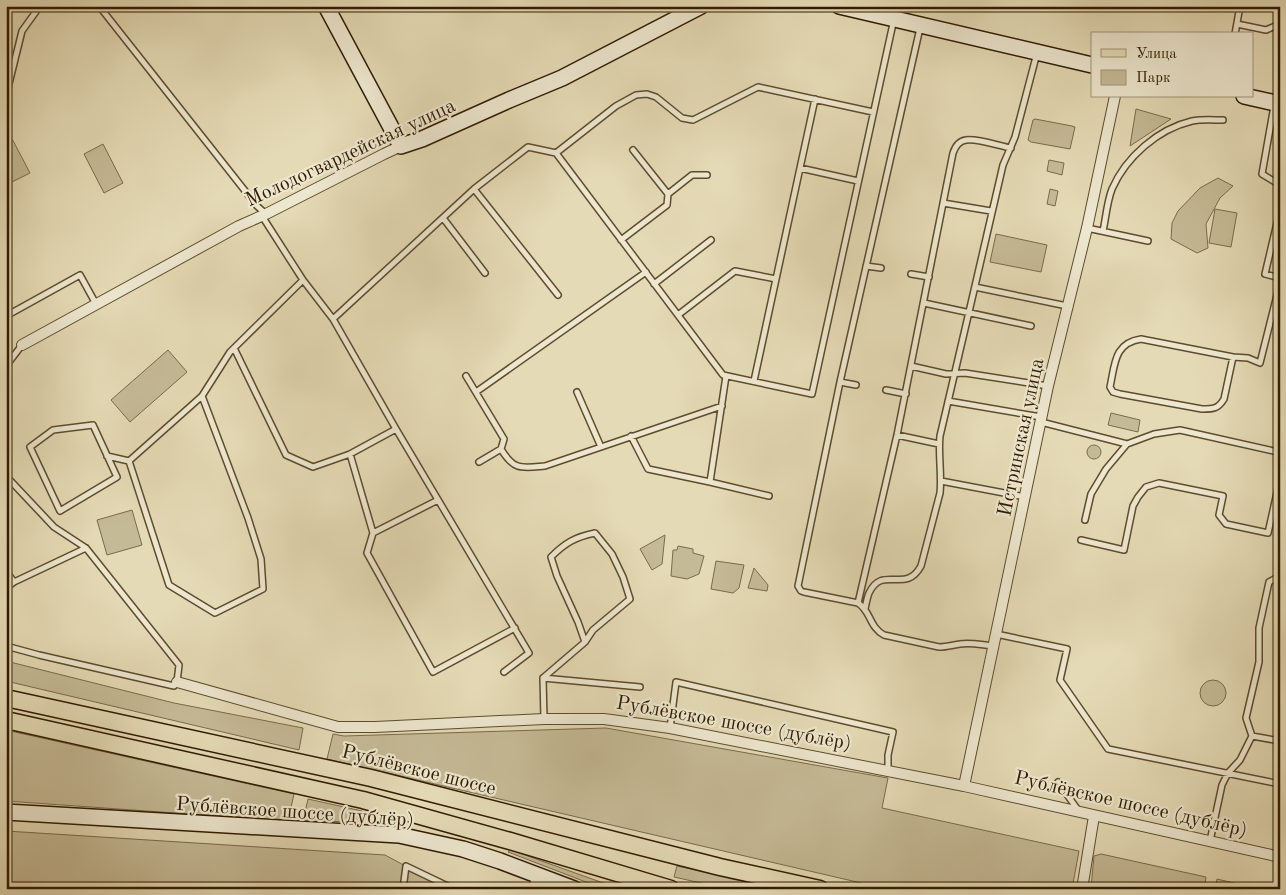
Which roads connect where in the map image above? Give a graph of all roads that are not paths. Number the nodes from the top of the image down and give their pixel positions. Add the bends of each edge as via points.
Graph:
1 (40, 6) edge
2 (99, 6) edge
3 (326, 6) edge
4 (701, 6) edge
5 (840, 6) edge
6 (1240, 6) edge
7 (894, 18) junction
8 (1237, 24) junction
9 (1280, 24) edge
10 (920, 25) junction
11 (1236, 32) edge
12 (1037, 52) junction
13 (1091, 65) edge
14 (6, 96) edge
15 (1115, 98) edge
16 (1253, 98) edge
17 (815, 99) junction
18 (1277, 103) edge
19 (873, 112) junction
20 (1223, 120) dead end
21 (401, 146) junction
22 (1011, 148) junction
23 (633, 150) dead end
24 (556, 154) junction
25 (800, 168) junction
26 (707, 175) dead end
27 (858, 181) junction
28 (1280, 185) edge
29 (474, 189) junction
30 (668, 194) junction
31 (943, 203) junction
32 (1280, 210) edge
33 (992, 211) junction
34 (264, 215) junction
35 (442, 218) junction
36 (1086, 228) junction
37 (1103, 231) junction
38 (621, 240) junction
39 (711, 240) dead end
40 (1148, 241) dead end
41 (866, 266) junction
42 (881, 268) dead end
43 (646, 272) junction
44 (485, 273) dead end
45 (911, 274) dead end
46 (929, 277) junction
47 (1280, 278) edge
48 (776, 279) junction
49 (303, 280) junction
50 (1280, 283) edge
51 (654, 284) junction
52 (975, 287) junction
53 (558, 295) dead end
54 (924, 303) junction
55 (96, 304) junction
56 (1067, 306) junction
57 (970, 312) junction
58 (678, 315) junction
59 (6, 316) edge
60 (333, 319) junction
61 (1031, 326) dead end
62 (22, 345) joint
63 (234, 348) junction
64 (1233, 357) junction
65 (6, 366) edge
66 (911, 366) junction
67 (955, 373) junction
68 (466, 376) dead end
69 (726, 376) junction
70 (754, 381) junction
71 (840, 382) junction
72 (856, 385) dead end
73 (1048, 386) junction
74 (886, 390) dead end
75 (476, 392) junction
76 (577, 392) dead end
77 (906, 394) junction
78 (202, 396) junction
79 (948, 401) junction
80 (722, 406) junction
81 (1042, 420) junction
82 (396, 429) junction
83 (897, 435) junction
84 (632, 436) junction
85 (939, 444) junction
86 (1127, 444) junction
87 (601, 447) junction
88 (501, 449) junction
89 (350, 454) junction
90 (107, 456) junction
91 (1280, 456) edge
92 (129, 462) junction
93 (479, 462) dead end
94 (6, 476) edge
95 (1280, 479) edge
96 (941, 481) junction
97 (710, 482) junction
98 (769, 496) dead end
99 (1025, 498) junction
100 (438, 500) junction
101 (1085, 520) dead end
102 (373, 533) junction
103 (1081, 540) dead end
104 (86, 548) junction
105 (6, 572) edge
106 (1280, 576) edge
107 (14, 582) junction
108 (6, 588) edge
109 (858, 603) junction
110 (865, 608) junction
111 (515, 628) junction
112 (995, 634) junction
113 (585, 642) junction
114 (6, 646) edge
115 (993, 646) junction
116 (504, 672) dead end
117 (543, 678) junction
118 (177, 682) junction
119 (640, 687) dead end
120 (6, 698) edge
121 (544, 719) junction
122 (6, 720) edge
123 (670, 728) junction
124 (1252, 736) junction
125 (1280, 741) edge
126 (888, 771) junction
127 (1228, 773) junction
128 (1058, 782) dead end
129 (1280, 784) edge
130 (964, 786) junction
131 (6, 812) edge
132 (1080, 812) junction
133 (1094, 816) junction
134 (1210, 841) junction
135 (1280, 857) edge
136 (536, 882) edge
137 (403, 889) edge
138 (454, 889) edge
139 (574, 889) edge
140 (671, 889) edge
141 (820, 889) edge
142 (1082, 889) edge

1 - 14 lane via 22,31
2 - 34 lane
3 - 21 street
4 - 21 street, Молодогвардейская улица via 562,78
5 - 7 street
6 - 8 lane
7 - 10 street
7 - 19 lane
8 - 9 lane via 1266,30
8 - 11 lane
10 - 12 street
10 - 41 lane
12 - 13 street
12 - 22 lane
15 - 36 street, Истринская улица
16 - 18 street
17 - 19 lane
17 - 24 lane via 758,87 694,120 682,118 656,97 636,95 616,106
17 - 25 lane
18 - 28 lane via 1262,174
19 - 27 lane
20 - 37 lane via 1193,121 1178,126 1139,151 1112,190
21 - 34 street, Молодогвардейская улица
22 - 31 lane via 973,140 960,142 952,153
22 - 33 lane via 1003,165
23 - 30 lane
24 - 29 lane via 528,147
24 - 38 lane
25 - 27 lane
25 - 48 lane
26 - 30 lane via 692,175
27 - 70 lane via 812,394
29 - 35 lane
29 - 53 lane
30 - 38 lane via 667,205
31 - 33 lane
31 - 46 lane
32 - 47 lane via 1265,274
33 - 52 lane
34 - 49 lane
34 - 55 street, Молодогвардейская улица
35 - 44 lane
35 - 60 lane
36 - 37 lane
36 - 56 street, Истринская улица
37 - 40 lane
38 - 43 lane
39 - 51 lane
41 - 42 lane
41 - 71 lane
43 - 51 lane
43 - 75 lane
45 - 46 lane
46 - 54 lane
48 - 58 lane via 735,270
48 - 70 lane
49 - 60 lane
49 - 63 lane
50 - 64 lane via 1260,363
51 - 58 lane
52 - 56 lane
52 - 57 lane
54 - 57 lane
54 - 66 lane
55 - 59 lane via 80,275
55 - 62 street, Молодогвардейская улица
56 - 73 street, Истринская улица
57 - 61 lane
57 - 67 lane
58 - 69 lane
60 - 82 lane
62 - 65 lane
63 - 78 lane
63 - 89 lane via 286,455 313,467
64 - 64 lane via 1141,340 1131,341 1118,352 1110,386 1113,392 1120,394 1202,410 1213,409 1224,399
66 - 67 lane
66 - 77 lane
67 - 73 lane
67 - 79 lane
68 - 75 lane
69 - 70 lane
69 - 80 lane
71 - 72 lane
71 - 109 lane via 798,586 804,592
73 - 81 street, Истринская улица
74 - 77 lane
75 - 88 lane via 504,439
76 - 87 lane
77 - 83 lane
78 - 92 lane
78 - 92 lane via 248,518 260,559 263,588 215,613 169,585
79 - 81 lane
79 - 85 lane
80 - 84 lane
80 - 97 lane
81 - 86 lane
81 - 99 street, Истринская улица
82 - 89 lane
82 - 100 lane
83 - 85 lane
83 - 109 lane
84 - 87 lane
84 - 97 lane via 648,469
85 - 96 lane
86 - 91 lane via 1154,434 1180,430 1278,452
86 - 101 lane via 1091,494
87 - 88 lane via 545,466 525,468 512,464
88 - 93 lane
89 - 102 lane
90 - 90 lane via 117,477 60,511 30,447 53,430 93,425
90 - 92 lane
94 - 104 lane via 54,527
95 - 103 lane via 1268,533 1226,524 1219,516 1223,496 1158,483 1146,487 1133,506 1124,550
96 - 99 lane
96 - 110 lane via 917,574 904,580 878,582 869,594
97 - 98 lane
99 - 112 street, Истринская улица
100 - 102 lane
100 - 111 lane
102 - 111 lane via 367,553 433,672
104 - 107 lane
104 - 118 lane via 179,665
105 - 107 lane
106 - 124 lane via 1269,582 1259,628 1259,662 1246,718
107 - 108 lane
109 - 110 lane
110 - 115 lane via 873,626 884,635 939,647 961,643
111 - 116 lane via 529,653
112 - 115 street, Истринская улица
112 - 127 lane via 1067,649 1060,680 1108,748
113 - 113 lane via 551,557 571,541 594,533 612,554 624,577 630,599
113 - 117 lane
114 - 118 lane via 174,686
115 - 130 street, Истринская улица
117 - 119 lane
117 - 121 lane
118 - 121 street, Рублёвское шоссе (дублёр) via 338,727
120 - 141 main road, Рублёвское шоссе via 371,778 720,867
121 - 123 street, Рублёвское шоссе (дублёр) via 604,719
122 - 140 main road via 363,800
123 - 126 street, Рублёвское шоссе (дублёр)
123 - 126 lane via 676,682 893,732
124 - 125 lane
124 - 127 lane via 1240,760
126 - 130 street, Рублёвское шоссе (дублёр)
127 - 129 lane
127 - 134 lane via 1222,785
128 - 132 lane
130 - 132 street, Рублёвское шоссе (дублёр)
131 - 136 street, Рублёвское шоссе (дублёр) via 399,836 463,849 500,861
132 - 133 street, Рублёвское шоссе (дублёр)
133 - 134 street, Рублёвское шоссе (дублёр)
133 - 142 street
134 - 135 street, Рублёвское шоссе (дублёр)
136 - 139 street, Рублёвское шоссе (дублёр)
137 - 138 lane via 406,866

